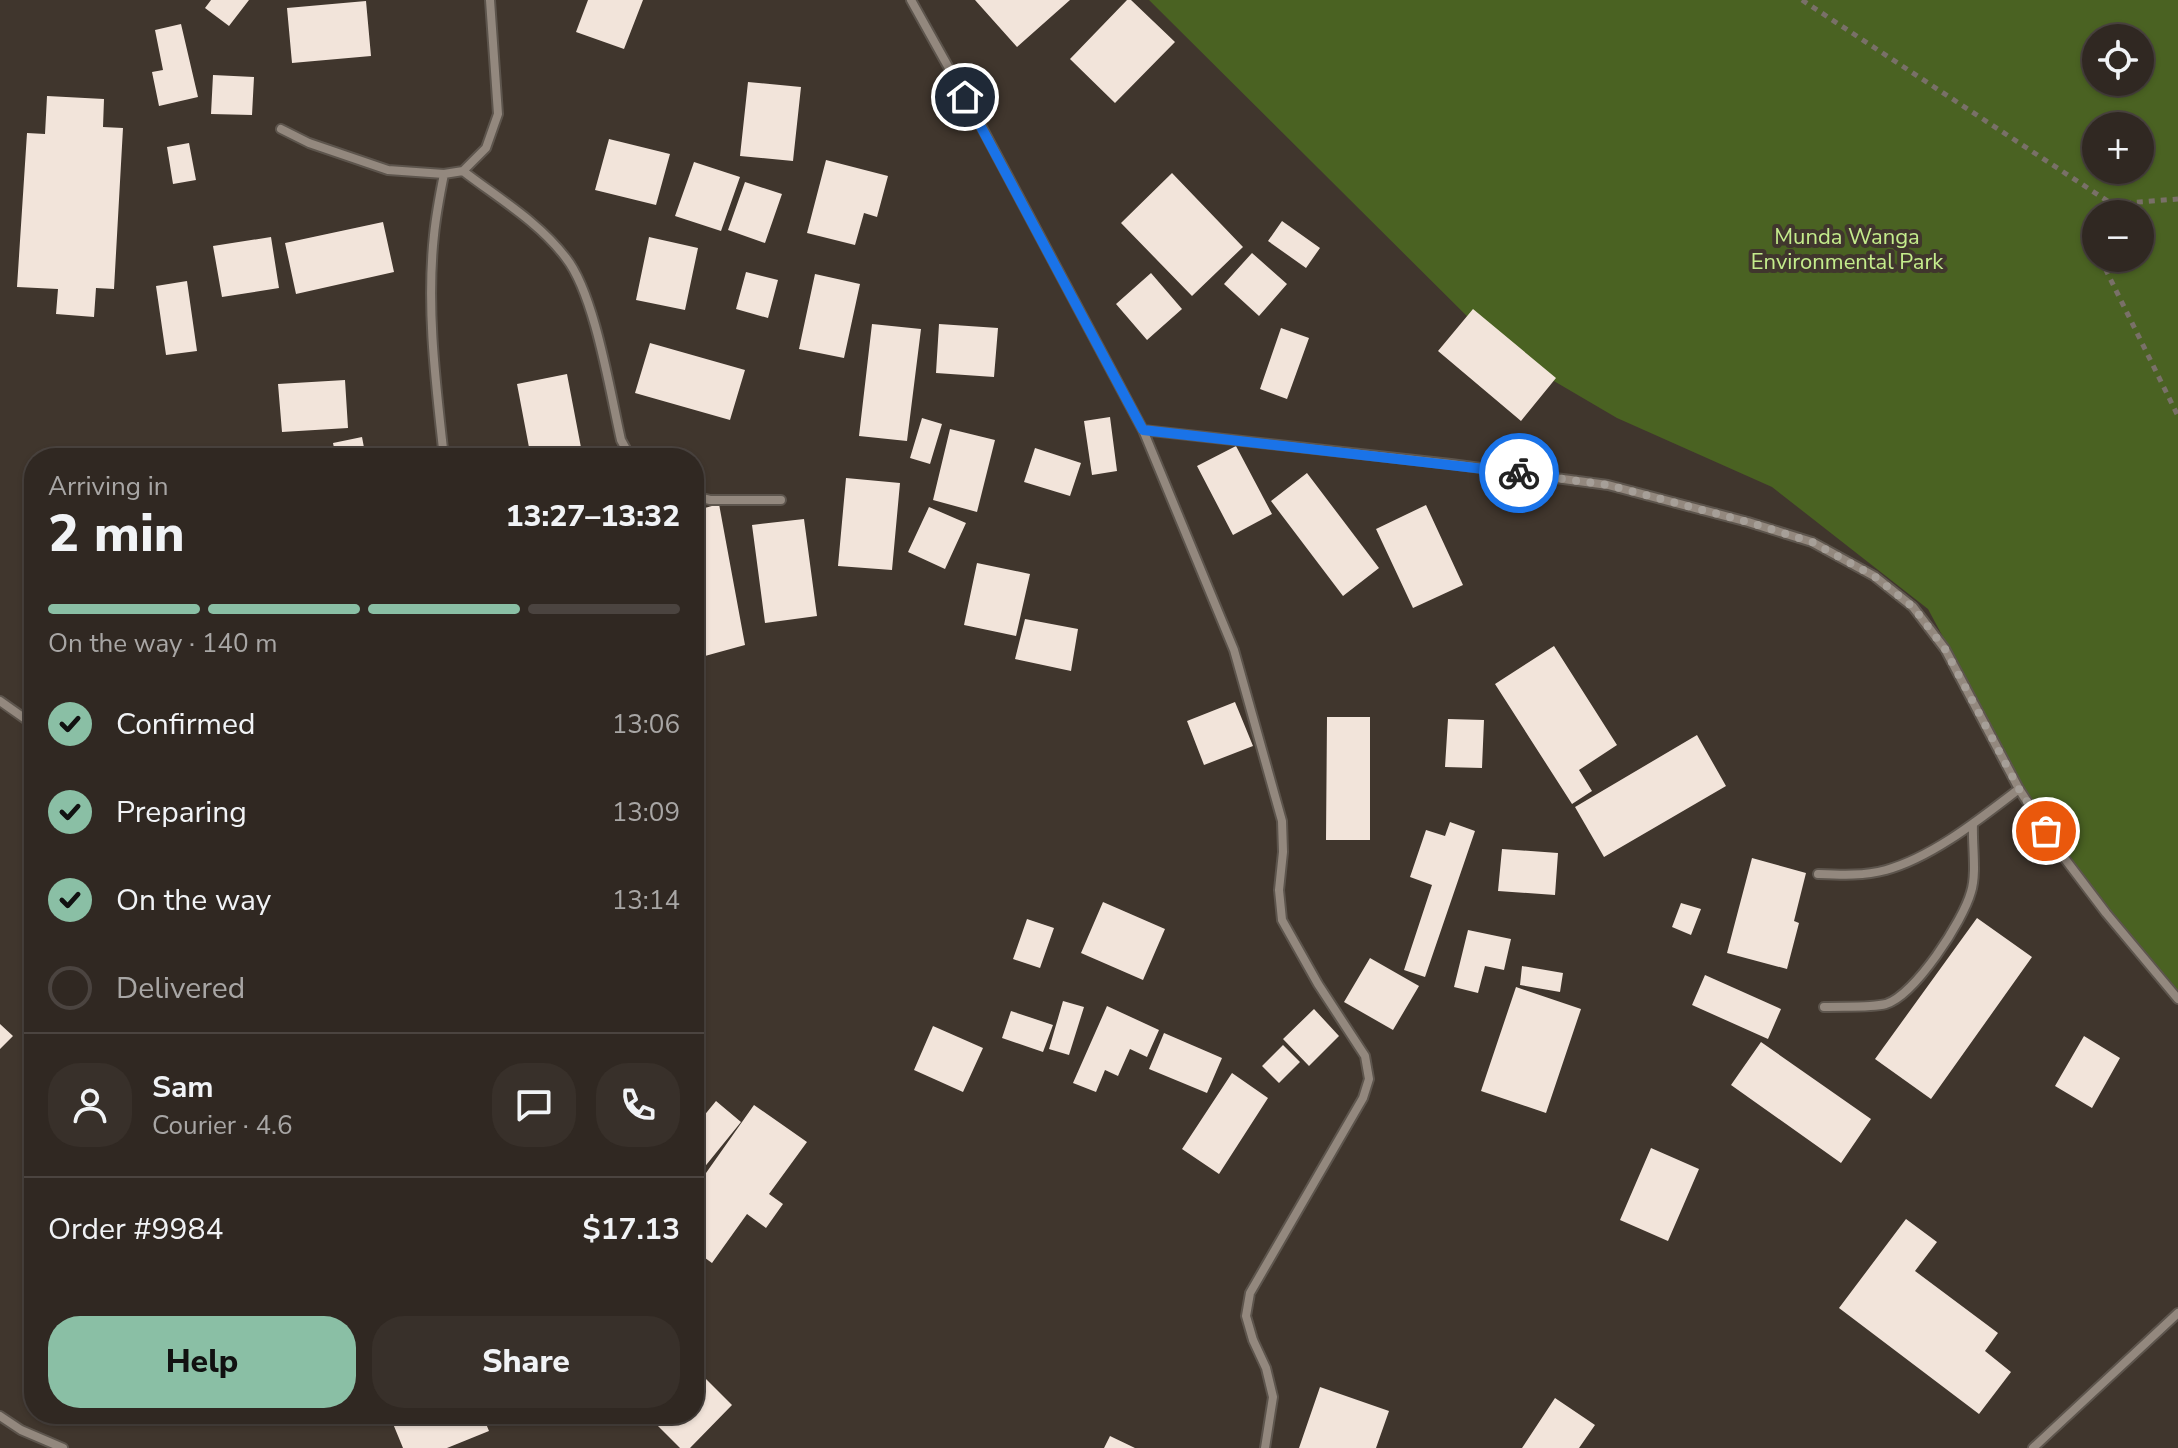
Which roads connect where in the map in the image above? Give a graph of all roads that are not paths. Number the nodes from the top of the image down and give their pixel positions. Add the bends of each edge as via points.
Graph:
1 (490, 0) edge
2 (911, 0) edge
3 (281, 129) dead end
4 (463, 171) junction
5 (444, 174) junction
6 (1143, 430) junction
7 (443, 448) edge
8 (625, 448) edge
9 (704, 498) edge
10 (781, 500) dead end
11 (0, 701) edge
12 (24, 718) edge
13 (2019, 789) junction
14 (1973, 824) junction
15 (1818, 874) dead end
16 (2178, 999) edge
17 (1824, 1007) dead end
18 (2178, 1313) edge
19 (0, 1416) edge
20 (63, 1448) edge
21 (1265, 1448) edge
22 (2033, 1448) edge

1 - 4 street via 498,114 486,148
2 - 6 street
3 - 5 street via 388,170
4 - 5 street
4 - 8 street via 537,227 568,259 587,297
5 - 7 street via 431,291
6 - 13 street via 1608,485 1812,542 1874,576 1913,607 1945,649
6 - 21 street via 1234,650 1282,821 1282,920 1365,1056 1369,1079 1250,1293 1246,1316 1273,1397
9 - 10 street
11 - 12 street
13 - 14 street
13 - 16 street via 2059,851
14 - 15 street via 1888,870
14 - 17 street via 1972,891 1954,933 1910,987 1888,1004
18 - 22 street
19 - 20 street

